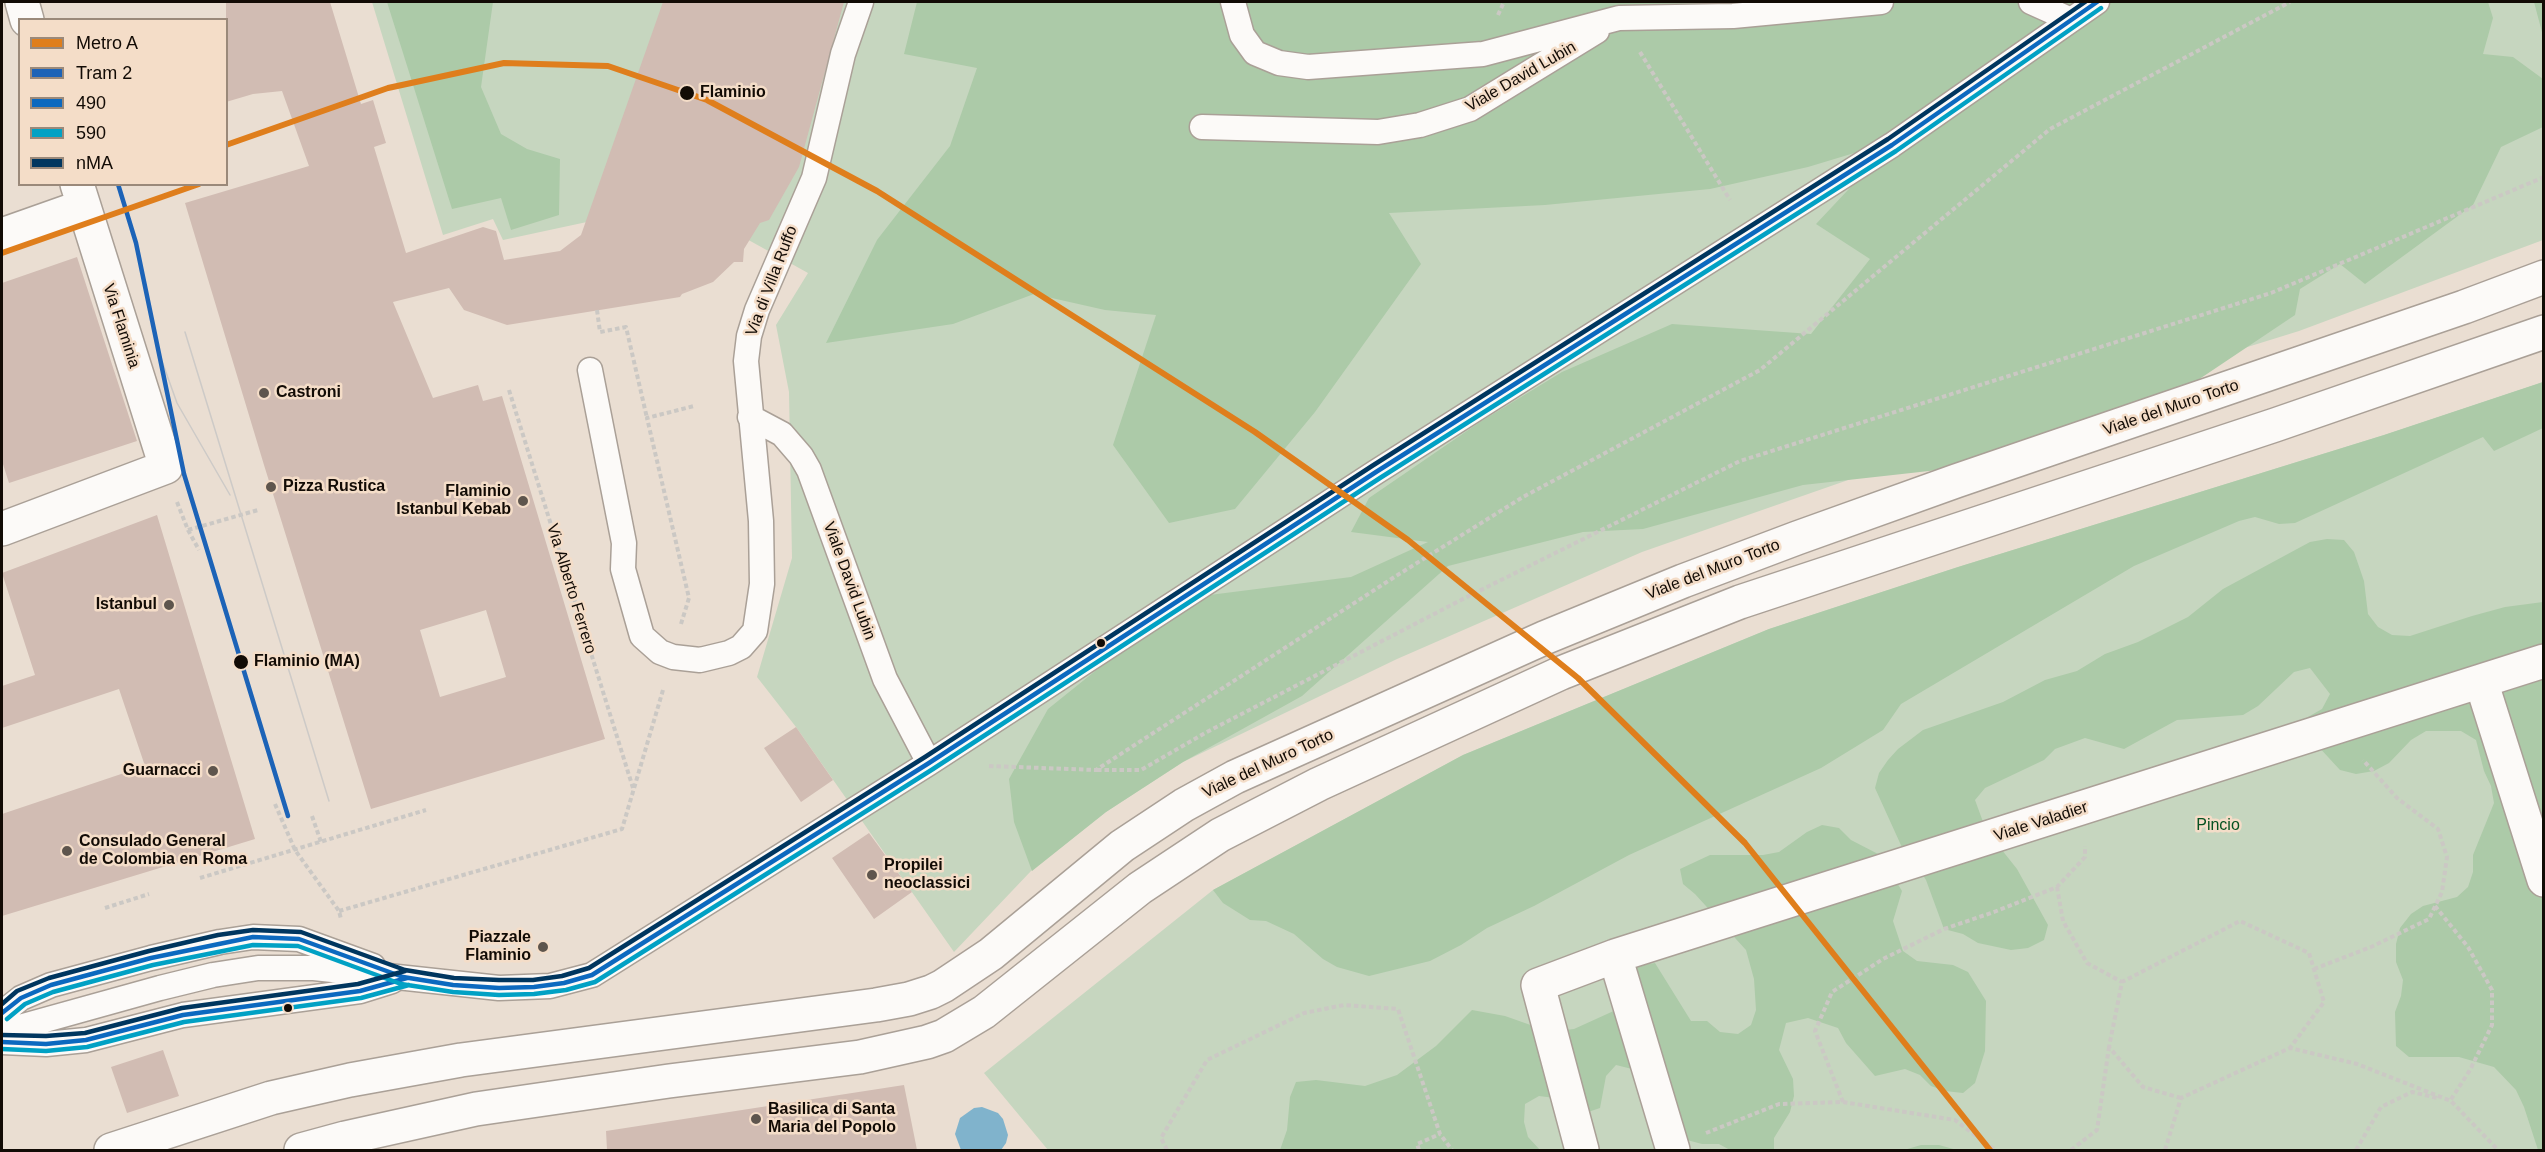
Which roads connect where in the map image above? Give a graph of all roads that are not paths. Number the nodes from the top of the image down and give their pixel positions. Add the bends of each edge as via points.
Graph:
1 (22, 2) edge
2 (861, 2) edge
3 (1233, 2) edge
4 (1669, 2) edge
5 (1881, 2) edge
6 (2031, 2) edge
7 (2097, 2) edge
8 (26, 18) edge
9 (1619, 18) junction
10 (2071, 20) junction
11 (1202, 127) dead end
12 (80, 195) edge
13 (2, 235) edge
14 (2544, 277) edge
15 (2544, 332) edge
16 (590, 370) dead end
17 (750, 417) junction
18 (2, 529) edge
19 (2544, 661) edge
20 (2481, 681) junction
21 (929, 763) junction
22 (2544, 880) edge
23 (1615, 956) junction
24 (403, 977) junction
25 (2, 1013) edge
26 (2, 1032) edge
27 (2, 1042) edge
28 (1672, 1148) edge
29 (111, 1150) edge
30 (301, 1150) edge
31 (1582, 1150) edge

1 - 8 main road
2 - 17 lane, Via di Villa Ruffo via 843,54 814,178 749,336 746,361
3 - 9 lane, Viale David Lubin via 1247,45 1267,60 1293,67 1483,54
4 - 9 lane, Viale David Lubin
5 - 9 lane, Viale David Lubin via 1733,16
6 - 10 lane
7 - 10 lane
9 - 11 lane, Viale David Lubin via 1470,109 1420,124 1378,132
10 - 21 lane via 1892,145 1376,472
12 - 13 main road
12 - 18 main road, Via Flaminia via 166,467
14 - 29 main road, Viale del Muro Torto via 1797,538 1544,638 1235,777 1184,805 1122,846 991,954 943,986 909,999 461,1060 350,1080 271,1098
15 - 30 main road via 2275,426 1740,602 1561,673 1319,784 1220,835 1140,888 1005,996 964,1025 935,1039 884,1053 477,1109
16 - 17 lane, Via di Villa Ruffo via 624,543 623,569 642,636 666,655 700,660 729,653 755,631 762,584 761,520
17 - 21 lane, Viale David Lubin via 782,434 809,470 885,679
19 - 20 main road, Viale Valadier
20 - 22 main road
20 - 23 main road, Viale Valadier
21 - 24 lane via 606,968 579,980 550,986 499,988
23 - 28 main road
23 - 31 main road, Viale Valadier via 1538,985
24 - 25 lane via 298,939 253,937 151,958 51,985 21,998
24 - 26 lane via 314,968 234,971
24 - 27 lane via 360,991 183,1015 86,1040 46,1044

